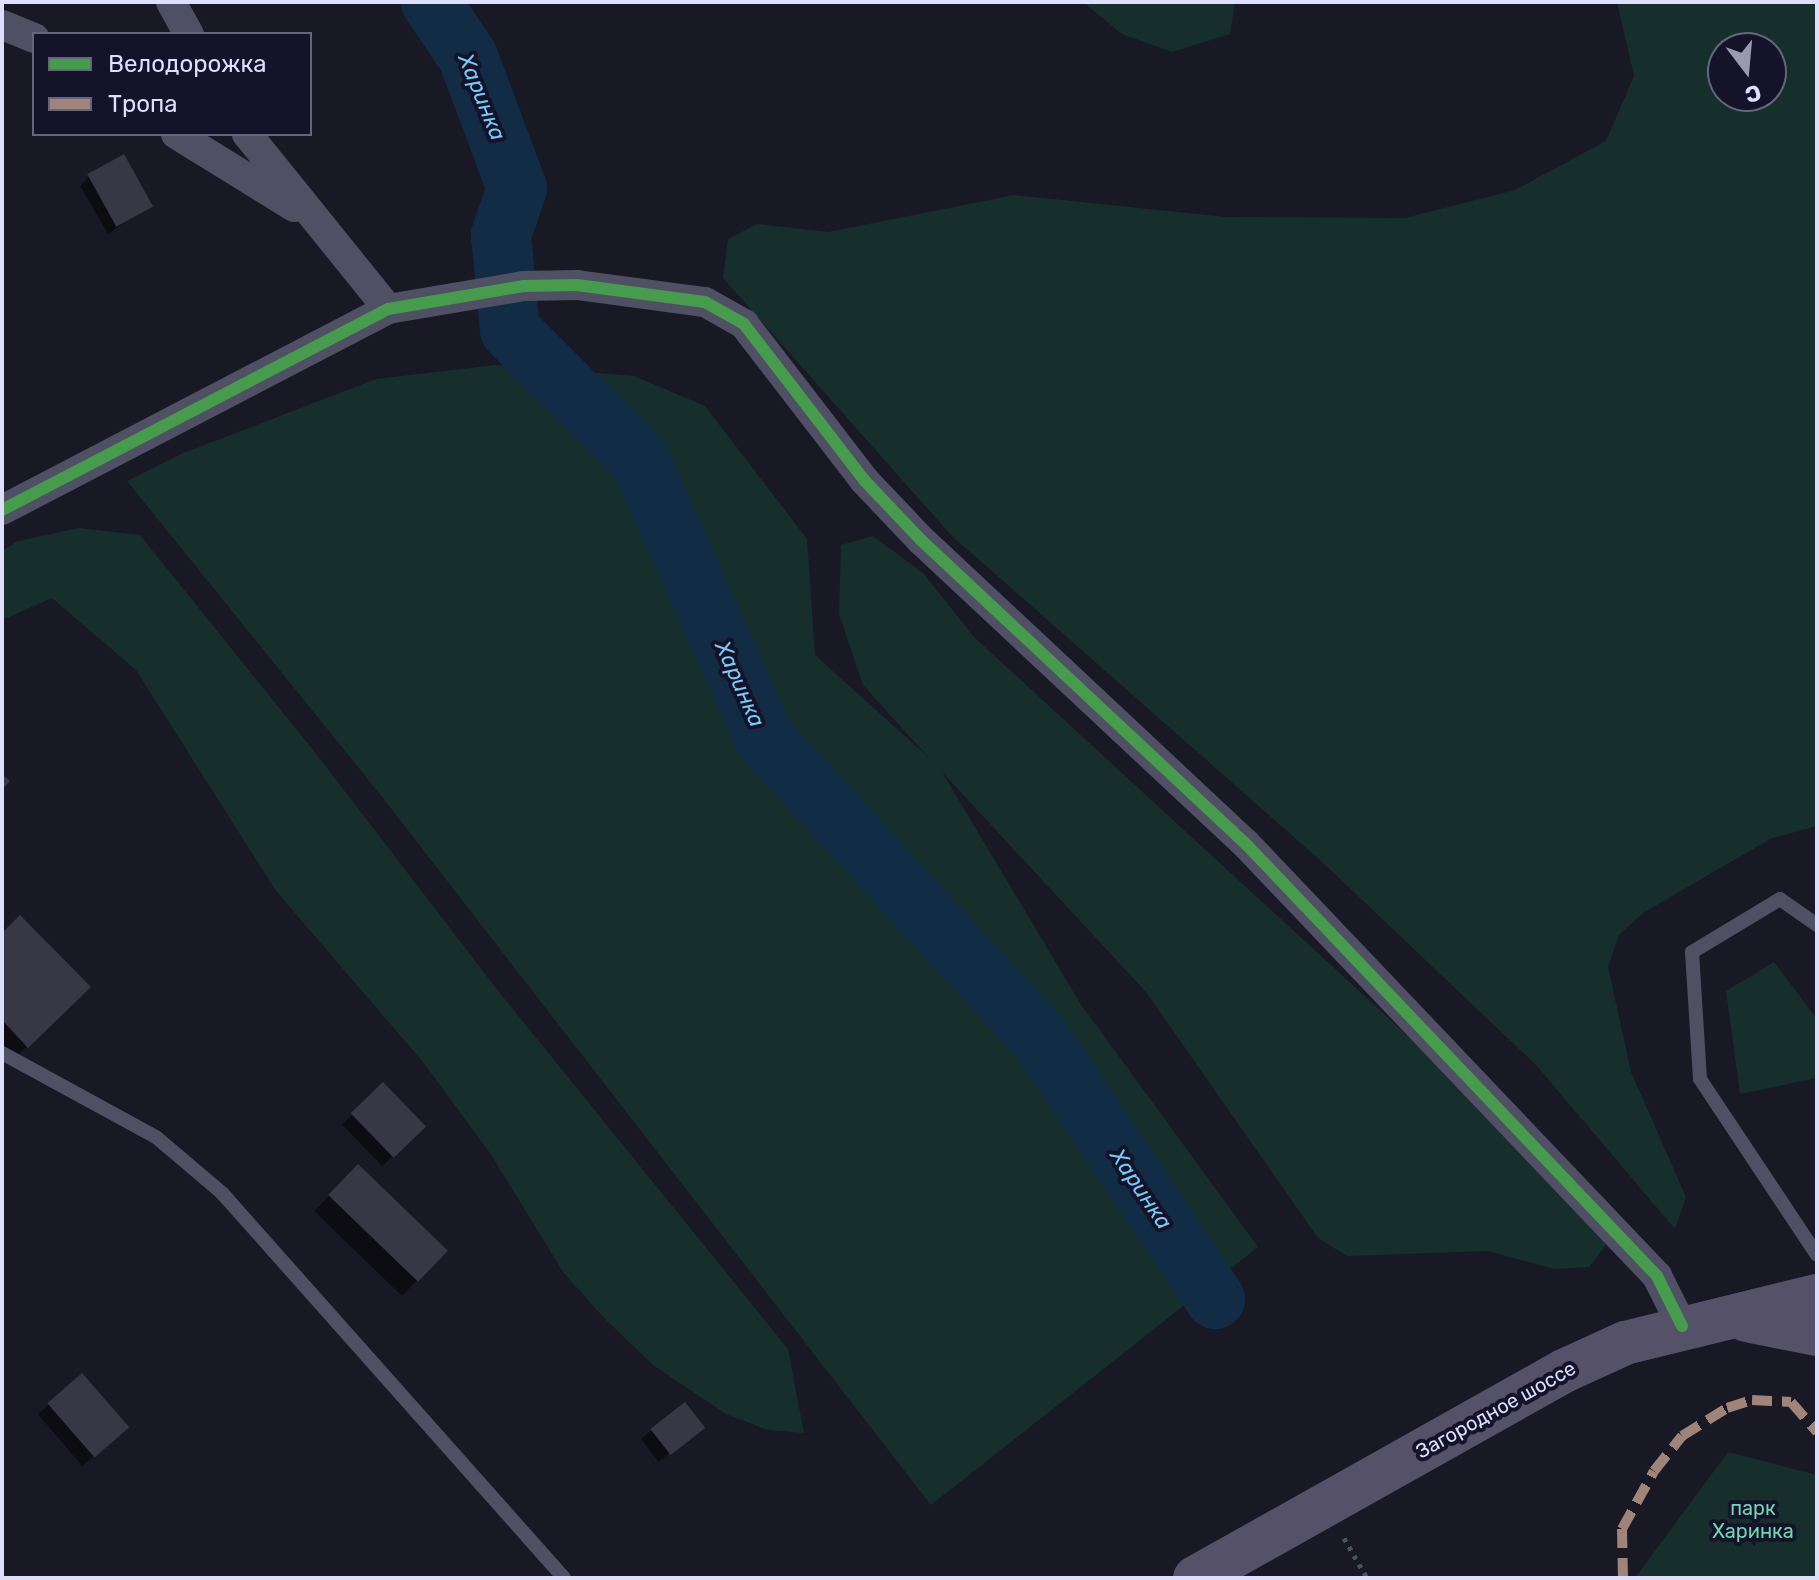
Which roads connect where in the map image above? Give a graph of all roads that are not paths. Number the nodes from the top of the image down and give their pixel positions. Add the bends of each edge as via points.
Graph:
1 (171, 2) edge
2 (2, 25) edge
3 (188, 32) edge
4 (32, 37) edge
5 (179, 136) edge
6 (249, 136) edge
7 (316, 221) junction
8 (388, 309) junction
9 (2, 510) edge
10 (1817, 925) edge
11 (2, 1053) edge
12 (1817, 1255) edge
13 (1817, 1296) edge
14 (1735, 1319) junction
15 (1682, 1326) junction
16 (1817, 1334) edge
17 (564, 1578) edge
18 (1195, 1578) edge

1 - 3 street
2 - 4 street
5 - 7 street
6 - 7 street
7 - 8 street
8 - 9 street
8 - 15 street via 524,286 577,285 705,302 744,324 864,480 921,540 1245,843 1657,1276
10 - 12 lane via 1780,899 1692,952 1700,1079
11 - 17 lane via 156,1137 222,1193
13 - 14 main road, Загородное шоссе
14 - 15 main road, Загородное шоссе
14 - 16 main road
15 - 18 main road, Загородное шоссе via 1625,1343 1566,1370

